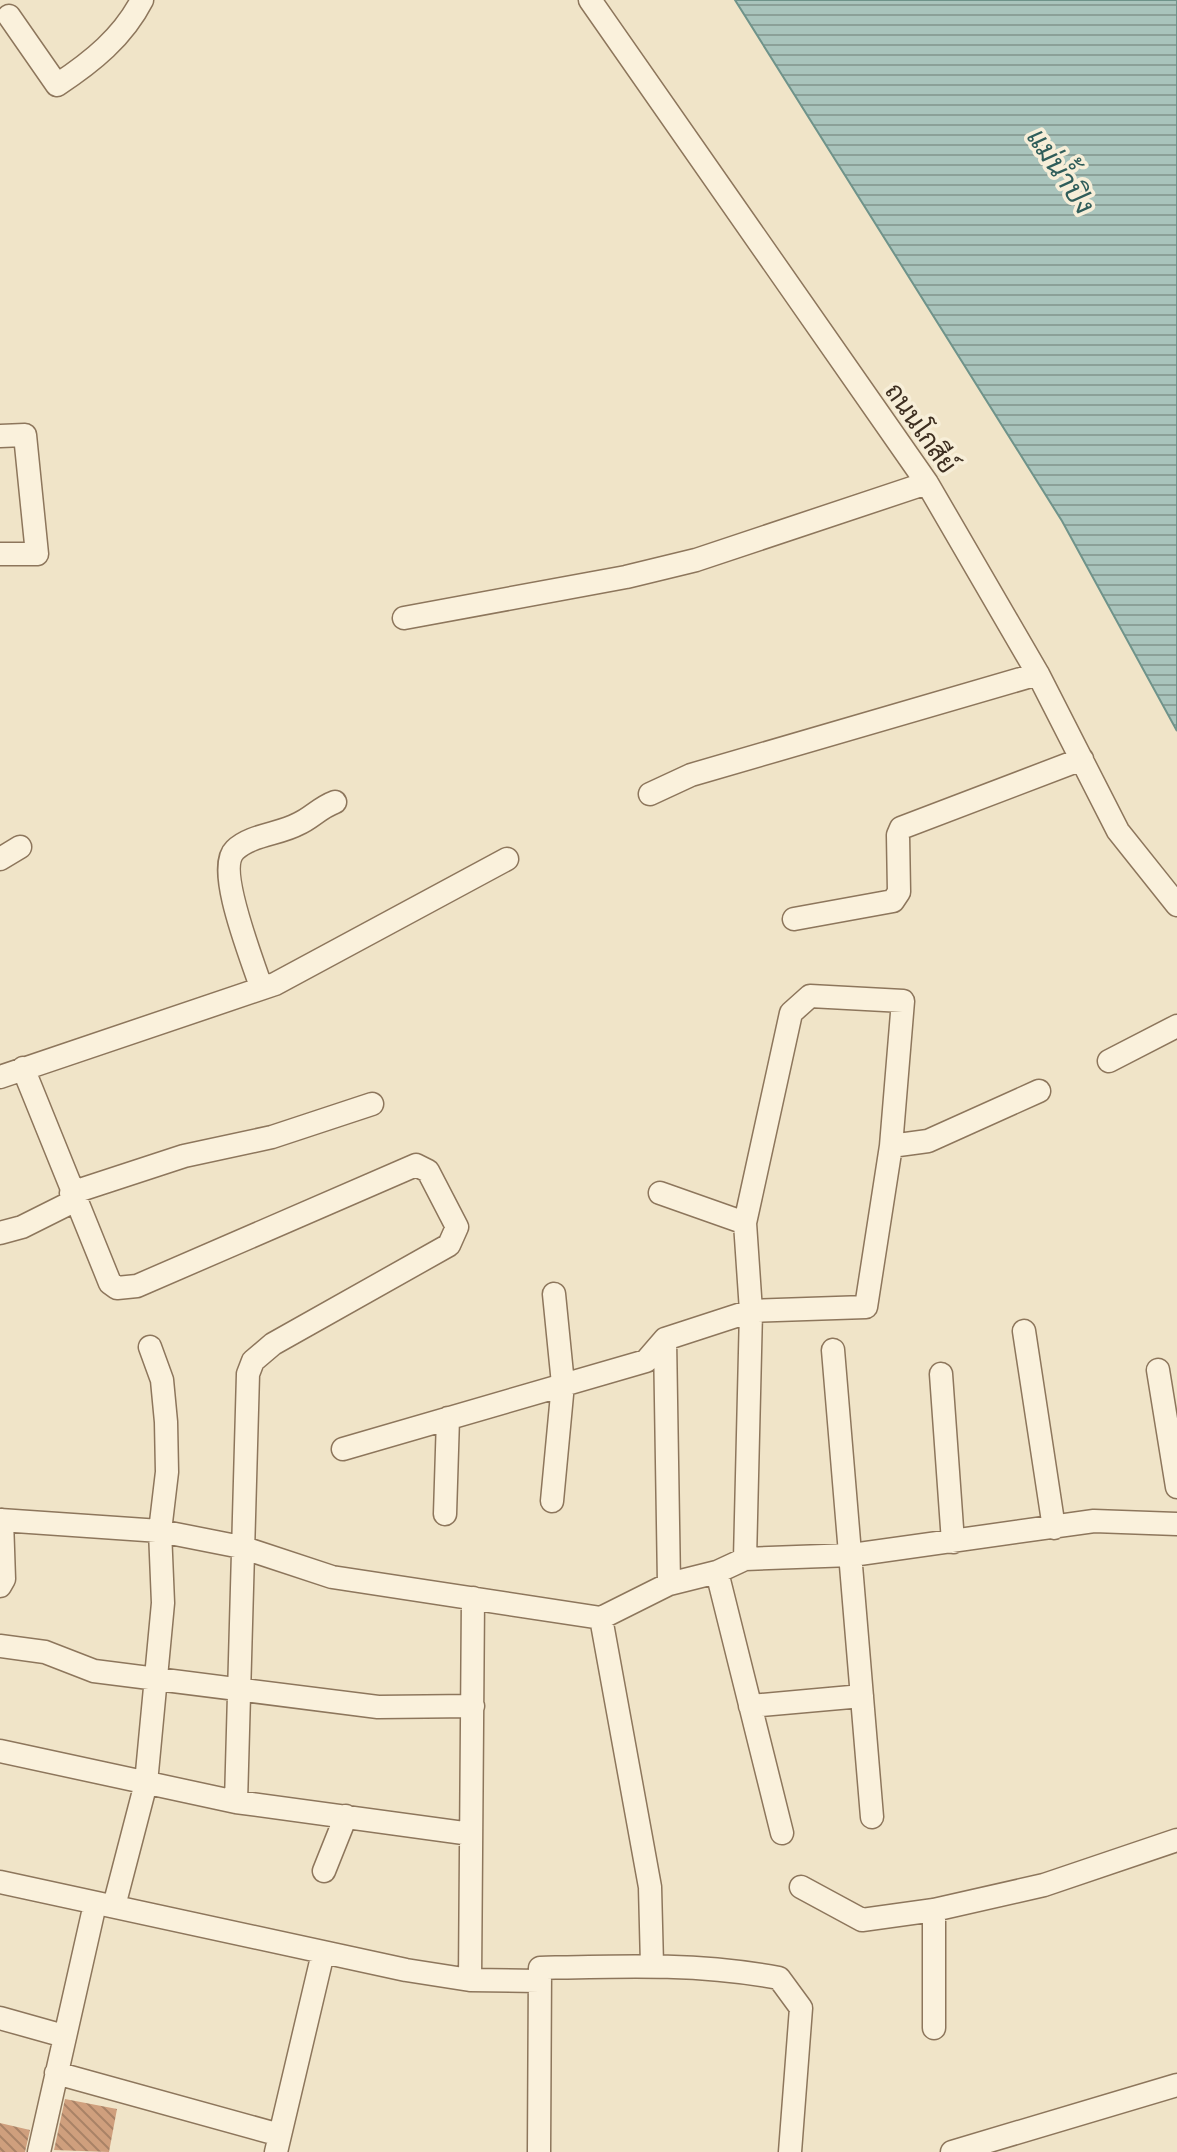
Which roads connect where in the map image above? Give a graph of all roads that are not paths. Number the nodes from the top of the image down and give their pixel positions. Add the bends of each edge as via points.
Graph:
1 (142, 0) edge
2 (590, 0) edge
3 (9, 16) dead end
4 (0, 436) edge
5 (927, 483) junction
6 (0, 554) edge
7 (404, 618) dead end
8 (1038, 674) junction
9 (1082, 759) junction
10 (650, 794) dead end
11 (335, 802) dead end
12 (20, 847) dead end
13 (0, 859) edge
14 (507, 859) dead end
15 (1177, 905) edge
16 (794, 919) dead end
17 (261, 987) junction
18 (1177, 1026) edge
19 (1109, 1061) dead end
20 (23, 1068) junction
21 (0, 1077) edge
22 (1039, 1091) dead end
23 (372, 1104) dead end
24 (891, 1146) junction
25 (660, 1193) dead end
26 (72, 1197) junction
27 (745, 1223) junction
28 (0, 1233) edge
29 (554, 1294) dead end
30 (751, 1311) junction
31 (1024, 1331) dead end
32 (665, 1339) junction
33 (150, 1347) dead end
34 (833, 1350) dead end
35 (1158, 1370) dead end
36 (941, 1374) dead end
37 (563, 1384) junction
38 (448, 1418) junction
39 (343, 1449) dead end
40 (1177, 1487) edge
41 (552, 1501) dead end
42 (445, 1514) dead end
43 (1, 1520) edge
44 (1177, 1524) edge
45 (1054, 1528) junction
46 (160, 1531) junction
47 (953, 1542) junction
48 (241, 1547) junction
49 (852, 1555) junction
50 (745, 1559) junction
51 (717, 1572) junction
52 (669, 1584) junction
53 (0, 1586) edge
54 (473, 1598) junction
55 (601, 1618) junction
56 (0, 1646) edge
57 (158, 1677) junction
58 (241, 1689) junction
59 (862, 1696) junction
60 (473, 1706) junction
61 (750, 1706) junction
62 (0, 1751) edge
63 (146, 1783) junction
64 (236, 1802) junction
65 (346, 1816) junction
66 (872, 1817) dead end
67 (782, 1833) dead end
68 (471, 1834) junction
69 (1177, 1840) edge
70 (324, 1871) dead end
71 (0, 1882) edge
72 (801, 1887) dead end
73 (105, 1905) junction
74 (934, 1910) junction
75 (323, 1953) junction
76 (652, 1965) junction
77 (470, 1980) junction
78 (539, 1981) junction
79 (0, 2018) edge
80 (934, 2028) dead end
81 (64, 2036) junction
82 (56, 2073) junction
83 (1177, 2085) edge
84 (278, 2144) edge
85 (39, 2152) edge
86 (539, 2152) edge
87 (790, 2152) edge
88 (952, 2152) edge

1 - 3 street via 119,35 57,85
2 - 5 street, ถนนโกสีย์
4 - 6 street via 25,435 37,554
5 - 7 street via 696,560
5 - 8 street, ถนนโกสีย์
8 - 9 street, ถนนโกสีย์
8 - 10 street via 691,775
9 - 15 street, ถนนโกสีย์ via 1118,831
9 - 16 street via 901,828 899,892 893,901
11 - 17 street via 316,809 298,825 236,848 228,858 228,881
12 - 13 street
14 - 17 street
17 - 20 street
18 - 19 street
20 - 21 street
20 - 26 street
22 - 24 street via 916,1146
23 - 26 street via 272,1137 184,1156
24 - 27 street via 903,1001 810,996 791,1013
24 - 30 street via 866,1307
25 - 27 street
26 - 28 street via 22,1227
26 - 48 street via 110,1283 117,1288 137,1286 416,1165 428,1171 457,1227 449,1245 273,1344 253,1361 248,1374
27 - 30 street
29 - 37 street
30 - 32 street
30 - 50 street
31 - 45 street
32 - 37 street via 646,1361
32 - 52 street
33 - 46 street via 162,1380 166,1422
34 - 49 street
35 - 40 street
36 - 47 street
37 - 38 street
37 - 41 street
38 - 39 street
38 - 42 street
43 - 46 street
43 - 53 street
44 - 45 street via 1094,1521
45 - 47 street
46 - 48 street
46 - 57 street
47 - 49 street
48 - 54 street via 332,1577
48 - 58 street
49 - 50 street
49 - 59 street
50 - 51 street
51 - 52 street
51 - 61 street
52 - 55 street
54 - 55 street
54 - 60 street
55 - 76 street via 650,1887
56 - 57 street via 45,1652 94,1671
57 - 58 street
57 - 63 street
58 - 60 street via 378,1707
58 - 64 street
59 - 61 street
59 - 66 street
60 - 68 street
61 - 67 street
62 - 63 street
63 - 64 street
63 - 73 street
64 - 65 street
65 - 68 street
65 - 70 street
68 - 77 street
69 - 74 street via 1044,1885
71 - 73 street
72 - 74 street via 862,1920
73 - 75 street
73 - 81 street
74 - 80 street
75 - 77 street
75 - 84 street
76 - 78 street via 540,1968
76 - 87 street via 721,1967 779,1978 801,2008
77 - 78 street
78 - 86 street
79 - 81 street
81 - 82 street
82 - 84 street
82 - 85 street
83 - 88 street

